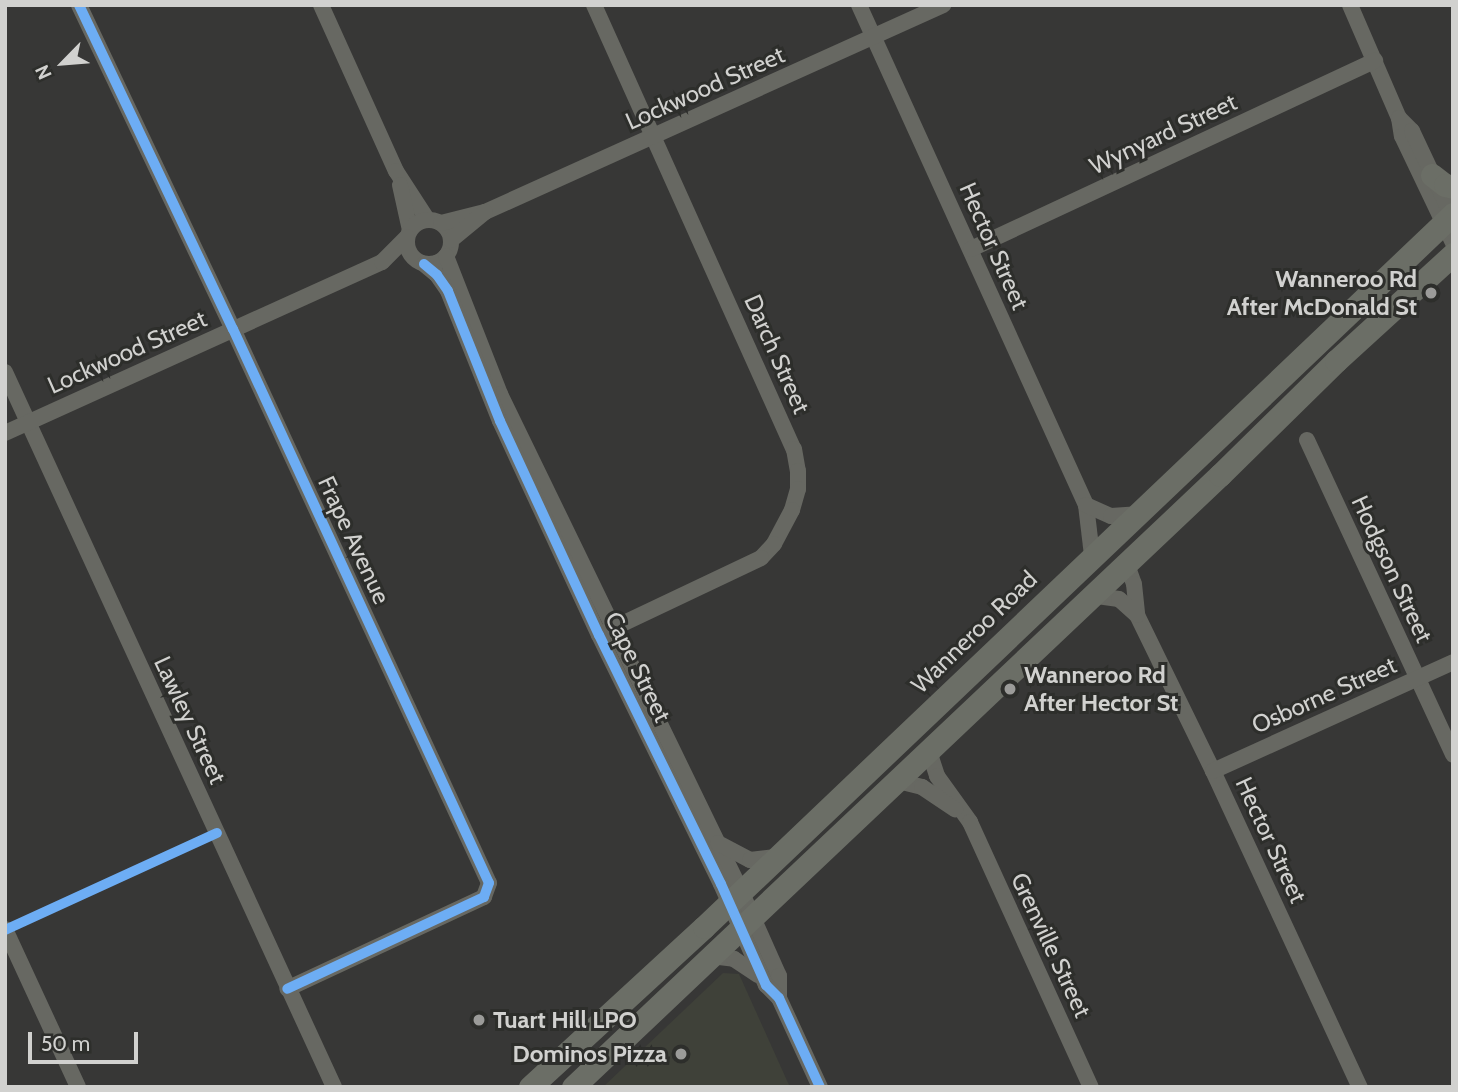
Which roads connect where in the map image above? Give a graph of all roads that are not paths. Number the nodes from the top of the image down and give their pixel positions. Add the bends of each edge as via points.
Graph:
1 (79, 5) edge
2 (321, 5) edge
3 (594, 5) edge
4 (859, 5) edge
5 (943, 5) edge
6 (1350, 5) edge
7 (874, 38) junction
8 (1375, 61) junction
9 (1399, 118) junction
10 (653, 135) junction
11 (396, 171) junction
12 (1432, 175) junction
13 (1453, 187) edge
14 (485, 212) junction
15 (434, 221) junction
16 (1450, 223) edge
17 (408, 233) junction
18 (449, 248) junction
19 (971, 249) junction
20 (1453, 254) edge
21 (383, 262) junction
22 (421, 262) junction
23 (233, 329) junction
24 (5, 372) edge
25 (28, 422) junction
26 (5, 432) edge
27 (1307, 440) dead end
28 (1086, 505) junction
29 (1137, 514) junction
30 (1092, 555) junction
31 (1126, 562) junction
32 (1090, 595) junction
33 (1137, 615) junction
34 (606, 632) junction
35 (1453, 662) edge
36 (1417, 678) junction
37 (928, 748) junction
38 (1453, 755) edge
39 (1213, 771) junction
40 (894, 780) junction
41 (970, 822) junction
42 (718, 843) junction
43 (776, 857) junction
44 (735, 897) junction
45 (746, 923) junction
46 (5, 929) edge
47 (711, 956) junction
48 (763, 978) junction
49 (287, 989) junction
50 (779, 998) junction
51 (634, 1029) junction
52 (559, 1060) junction
53 (78, 1087) edge
54 (334, 1087) edge
55 (530, 1087) edge
56 (573, 1087) edge
57 (820, 1087) edge
58 (1091, 1087) edge
59 (1360, 1087) edge

1 - 23 street, Frape Avenue
2 - 11 street
3 - 10 street, Darch Street
4 - 7 street, Hector Street
5 - 7 street, Lockwood Street
6 - 8 street
7 - 10 street, Lockwood Street
7 - 19 street, Hector Street
8 - 9 street
8 - 19 street, Wynyard Street
9 - 12 street via 1412,131
9 - 16 street via 1402,136
10 - 14 street, Lockwood Street
10 - 34 street, Darch Street via 794,449 798,489 783,529 761,558
11 - 15 street
11 - 17 street
12 - 13 highway
12 - 16 street
14 - 15 street, Lockwood Street
14 - 18 street, Lockwood Street
15 - 17 street
15 - 18 street
16 - 29 highway, Wanneroo Road
17 - 21 street, Lockwood Street
17 - 22 street via 408,251
18 - 22 street via 438,262
18 - 34 street, Cape Street via 500,394
19 - 28 street, Hector Street
20 - 31 highway
21 - 22 street, Lockwood Street
21 - 23 street, Lockwood Street
22 - 34 street, Cape Street via 448,291 500,421
23 - 25 street, Lockwood Street
23 - 49 street, Frape Avenue via 489,883 484,897
24 - 25 street, Lawley Street
25 - 26 street, Lockwood Street
25 - 49 street, Lawley Street
27 - 36 street, Hodgson Street
28 - 29 street via 1111,516
28 - 30 street, Hector Street
29 - 30 highway, Wanneroo Road
30 - 43 highway, Wanneroo Road
31 - 32 highway
31 - 33 street, Hector Street
32 - 33 street via 1119,599
32 - 37 highway
33 - 39 street, Hector Street
34 - 42 street, Cape Street
34 - 44 street, Cape Street
35 - 36 street, Osborne Street
36 - 38 street, Hodgson Street
36 - 39 street, Osborne Street
37 - 40 highway
37 - 41 street, Grenville Street via 937,776
39 - 59 street, Hector Street
40 - 41 street, Grenville Street via 934,793
40 - 45 highway
41 - 58 street, Grenville Street
42 - 43 street via 750,860
42 - 44 street, Cape Street
43 - 44 highway, Wanneroo Road
44 - 45 street, Cape Street
44 - 52 highway, Wanneroo Road
45 - 47 highway
45 - 48 street, Cape Street
45 - 50 street, Cape Street via 779,976
46 - 53 street
47 - 48 street via 746,964
47 - 51 highway
48 - 50 street, Cape Street
49 - 54 street, Lawley Street
50 - 57 street, Cape Street
51 - 52 highway via 573,1065
51 - 56 highway
52 - 55 highway, Wanneroo Road

